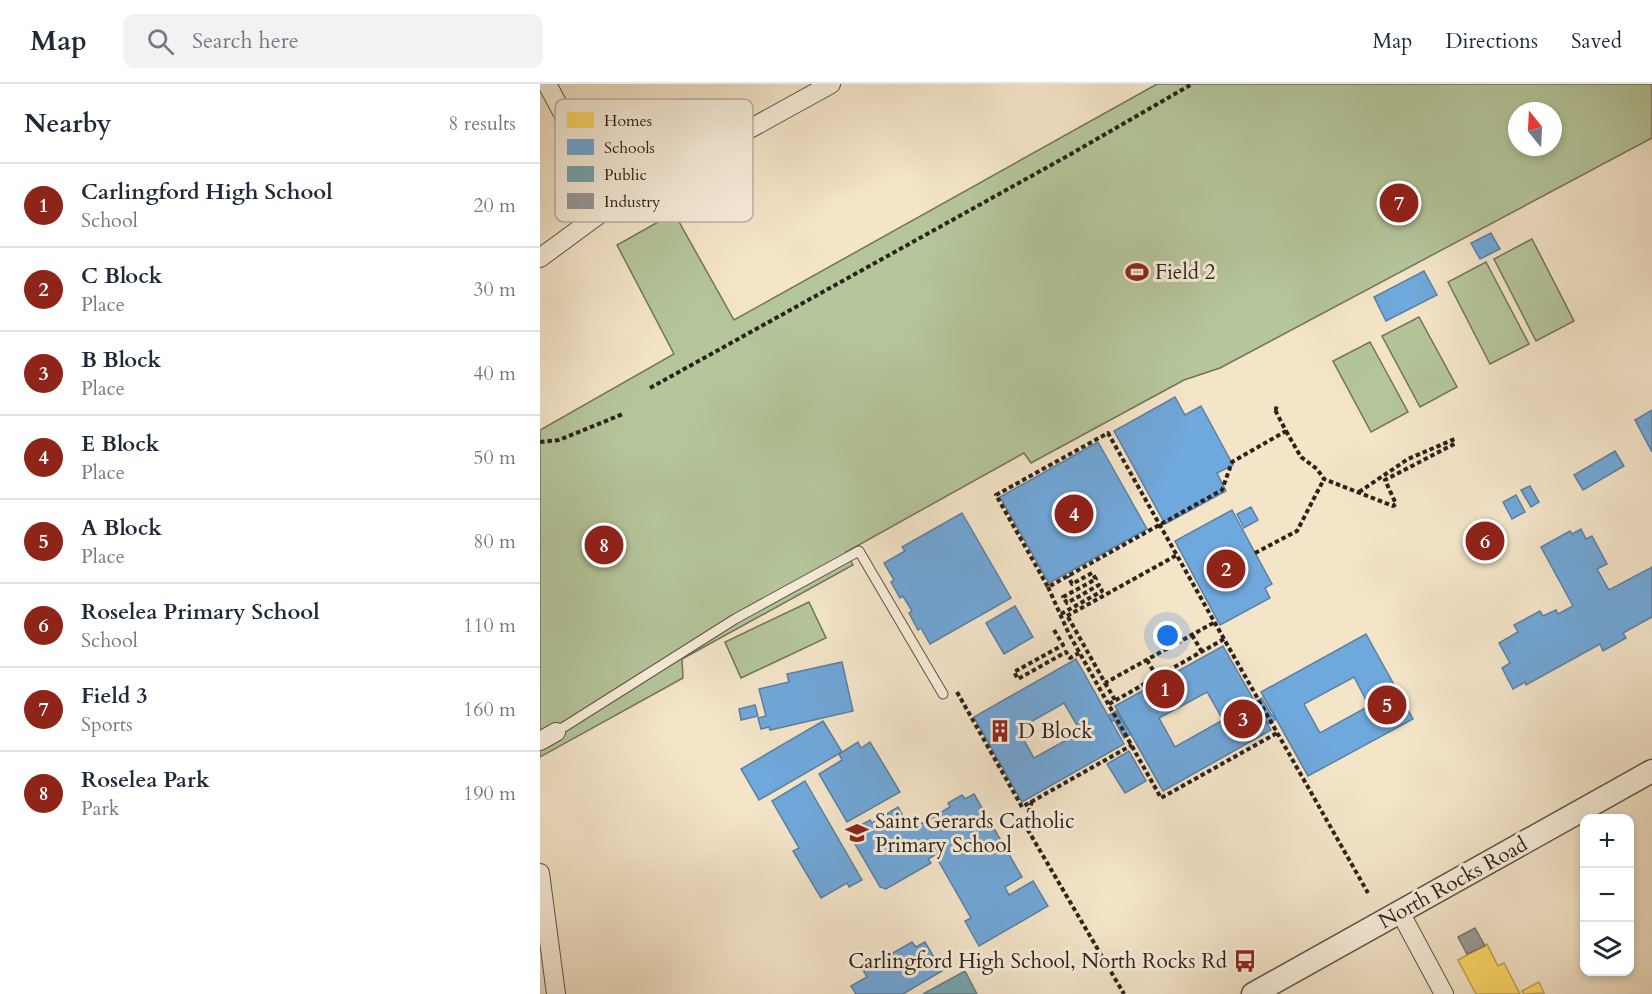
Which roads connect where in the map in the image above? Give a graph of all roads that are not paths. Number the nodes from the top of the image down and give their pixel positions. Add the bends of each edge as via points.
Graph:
1 (546, 84) edge
2 (831, 84) edge
3 (555, 100) edge
4 (753, 127) edge
5 (589, 222) edge
6 (540, 258) edge
7 (943, 694) road end
8 (548, 736) edge
9 (1652, 771) edge
10 (540, 873) edge
11 (1400, 912) junction
12 (556, 994) edge
13 (1253, 994) edge
14 (1444, 994) edge

1 - 3 street
2 - 4 street
5 - 6 street
7 - 8 lane via 858,551 735,619
9 - 11 street, North Rocks Road
10 - 12 street
11 - 13 street, North Rocks Road
11 - 14 street

